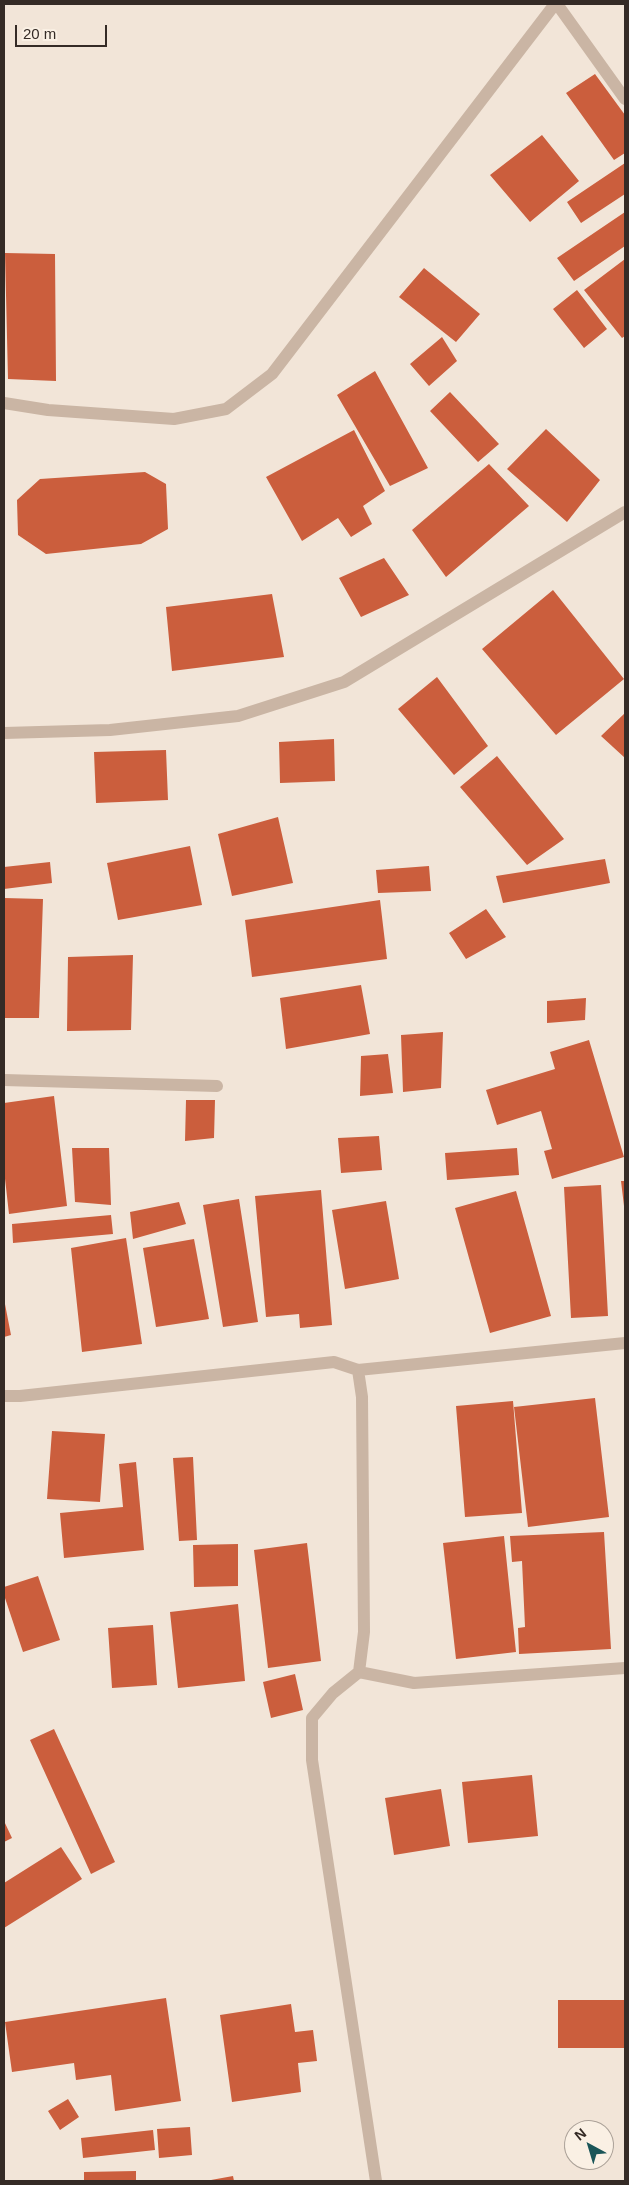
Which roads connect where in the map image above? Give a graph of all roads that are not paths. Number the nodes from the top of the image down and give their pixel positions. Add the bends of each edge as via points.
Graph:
1 (556, 4) edge
2 (624, 96) edge
3 (4, 403) edge
4 (625, 512) edge
5 (4, 733) edge
6 (4, 1080) edge
7 (218, 1086) dead end
8 (625, 1343) edge
9 (358, 1370) junction
10 (4, 1396) edge
11 (625, 1668) edge
12 (359, 1672) junction
13 (376, 2181) edge

1 - 2 street
1 - 3 street via 272,374 226,409 174,419 48,410
4 - 5 street via 344,682 238,716 110,730
6 - 7 street
8 - 9 street
9 - 10 street via 334,1362
9 - 12 street via 362,1397 364,1632
11 - 12 street via 414,1683
12 - 13 street via 333,1692 312,1718 312,1760

